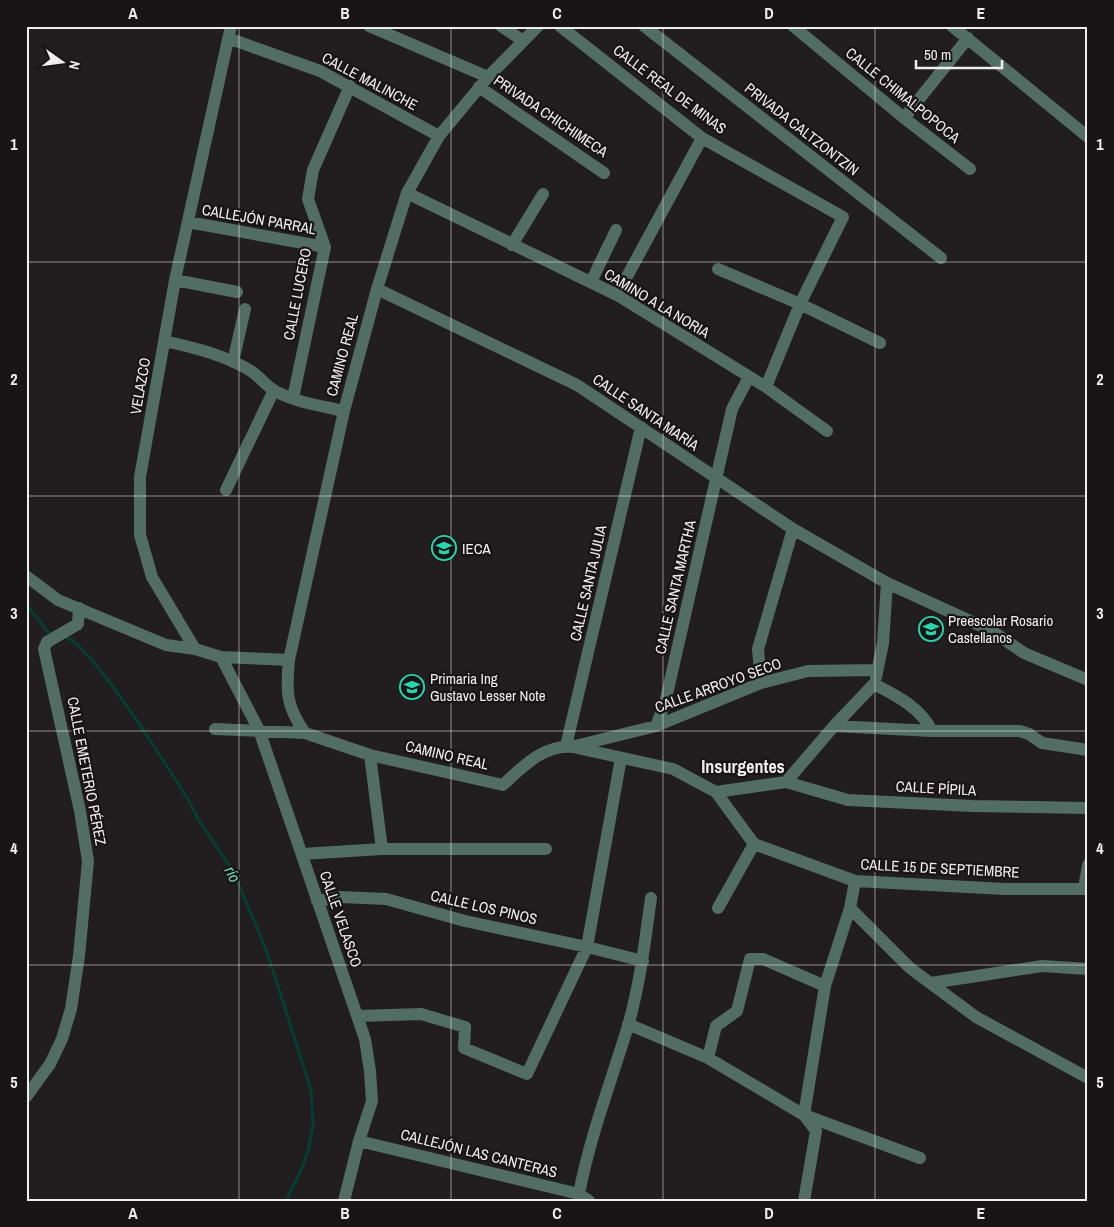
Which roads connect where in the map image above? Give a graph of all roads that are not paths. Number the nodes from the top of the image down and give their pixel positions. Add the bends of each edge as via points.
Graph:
1 (369, 26) edge
2 (501, 26) edge
3 (538, 26) edge
4 (560, 26) edge
5 (644, 26) edge
6 (793, 26) edge
7 (952, 26) edge
8 (229, 32) edge
9 (968, 38) junction
10 (522, 40) junction
11 (488, 77) junction
12 (350, 86) junction
13 (479, 87) junction
14 (904, 118) junction
15 (439, 136) junction
16 (1088, 137) edge
17 (702, 138) junction
18 (970, 169) dead end
19 (604, 172) dead end
20 (407, 193) junction
21 (543, 194) dead end
22 (188, 222) junction
23 (616, 230) dead end
24 (512, 245) junction
25 (325, 247) junction
26 (940, 258) dead end
27 (718, 269) dead end
28 (175, 280) junction
29 (591, 282) junction
30 (377, 289) junction
31 (237, 292) dead end
32 (618, 295) junction
33 (800, 304) junction
34 (245, 309) dead end
35 (165, 340) junction
36 (880, 343) dead end
37 (234, 362) junction
38 (749, 377) junction
39 (766, 387) junction
40 (274, 390) junction
41 (292, 398) junction
42 (344, 411) junction
43 (641, 427) junction
44 (828, 431) dead end
45 (716, 479) junction
46 (226, 490) dead end
47 (793, 529) junction
48 (26, 576) edge
49 (887, 582) junction
50 (79, 608) junction
51 (195, 649) junction
52 (221, 657) junction
53 (289, 660) junction
54 (877, 670) junction
55 (1088, 680) edge
56 (761, 683) junction
57 (874, 684) junction
58 (665, 703) junction
59 (682, 715) junction
60 (656, 726) junction
61 (834, 726) junction
62 (215, 729) dead end
63 (259, 730) junction
64 (932, 731) junction
65 (305, 733) junction
66 (569, 747) junction
67 (1088, 750) edge
68 (370, 755) junction
69 (621, 758) junction
70 (786, 782) junction
71 (716, 792) junction
72 (1088, 808) edge
73 (754, 844) junction
74 (382, 849) junction
75 (546, 849) dead end
76 (302, 854) junction
77 (1088, 865) edge
78 (855, 881) junction
79 (1086, 888) edge
80 (651, 898) dead end
81 (317, 901) junction
82 (718, 908) dead end
83 (850, 908) junction
84 (587, 946) junction
85 (643, 961) junction
86 (1088, 970) edge
87 (931, 983) junction
88 (825, 986) junction
89 (358, 1016) junction
90 (628, 1024) junction
91 (708, 1058) junction
92 (1088, 1078) edge
93 (26, 1097) edge
94 (804, 1115) junction
95 (359, 1141) junction
96 (920, 1158) dead end
97 (584, 1197) edge
98 (344, 1201) edge
99 (804, 1201) edge

1 - 11 street
2 - 10 street
3 - 10 street, CAMINO REAL
4 - 17 street, CALLE REAL DE MINAS
5 - 26 street, PRIVADA CALTZONTZIN
6 - 14 street, CALLE CHIMALPOPOCA
7 - 9 street
8 - 12 street, CALLE MALINCHE
8 - 22 street, VELAZCO
9 - 14 street
9 - 16 street
10 - 11 street, CAMINO REAL
11 - 13 street, CAMINO REAL
12 - 15 street, CALLE MALINCHE
12 - 25 street, CALLE LUCERO via 313,170 308,199
13 - 15 street, CAMINO REAL
13 - 19 street, PRIVADA CHICHIMECA
14 - 18 street, CALLE CHIMALPOPOCA
15 - 20 street, CAMINO REAL
17 - 32 street
17 - 33 street, CALLE REAL DE MINAS via 843,217
20 - 24 street, CAMINO A LA NORIA
20 - 30 street, CAMINO REAL
21 - 24 street
22 - 25 street, CALLEJÓN PARRAL
22 - 28 street, VELAZCO
23 - 29 street
24 - 29 street, CAMINO A LA NORIA
25 - 41 street, CALLE LUCERO
27 - 33 street
28 - 31 street
28 - 35 street, VELAZCO
29 - 32 street, CAMINO A LA NORIA
30 - 42 street, CAMINO REAL
30 - 43 street, CALLE SANTA MARÍA via 576,385
32 - 38 street, CAMINO A LA NORIA
33 - 36 street
33 - 39 street
34 - 37 street
35 - 37 street via 211,352
35 - 51 street, VELAZCO via 140,477 140,535 152,577
37 - 40 street
38 - 39 street, CAMINO A LA NORIA
38 - 45 street, CALLE SANTA MARTHA via 732,409
39 - 44 street, CAMINO A LA NORIA
40 - 41 street
40 - 46 street
41 - 42 street
42 - 53 street, CAMINO REAL
43 - 45 street, CALLE SANTA MARÍA
43 - 66 street, CALLE SANTA JULIA
45 - 47 street, CALLE SANTA MARÍA
45 - 58 street, CALLE SANTA MARTHA
47 - 49 street, CALLE SANTA MARÍA
47 - 56 street via 758,649
48 - 50 street via 58,600
49 - 54 street via 884,643
49 - 55 street, CALLE SANTA MARÍA via 992,631 1024,654
50 - 51 street via 166,645
50 - 93 street, CALLE EMETERIO PÉREZ via 78,624 47,642 44,649 88,860 79,956 71,1009 62,1039 50,1064
51 - 52 street
52 - 53 street
52 - 63 street, CALLE VELASCO
53 - 65 street, CAMINO REAL via 286,692 295,719
54 - 56 street, CALLE ARROYO SECO via 808,671
54 - 57 street
56 - 59 street, CALLE ARROYO SECO
57 - 61 street
57 - 64 street via 910,704
58 - 59 street
58 - 60 street, CALLE SANTA MARTHA
59 - 60 street, CALLE ARROYO SECO
60 - 66 street, CALLE ARROYO SECO
61 - 64 street
61 - 70 street
62 - 63 street, CAMINO REAL
63 - 65 street, CAMINO REAL
63 - 76 street, CALLE VELASCO
64 - 67 street via 1020,731 1042,743
65 - 68 street, CAMINO REAL
66 - 68 street, CAMINO REAL via 532,758 503,785
66 - 69 street
68 - 74 street
69 - 71 street via 673,769
69 - 84 street
70 - 71 street
70 - 72 street, CALLE PÍPILA via 848,800
71 - 73 street
73 - 78 street, CALLE 15 DE SEPTIEMBRE
73 - 82 street
74 - 75 street
74 - 76 street
76 - 81 street, CALLE VELASCO
77 - 79 street
78 - 79 street, CALLE 15 DE SEPTIEMBRE via 1005,889
78 - 83 street
80 - 85 street
81 - 84 street, CALLE LOS PINOS via 342,897 386,899 466,921
81 - 89 street, CALLE VELASCO
83 - 87 street via 910,968
83 - 88 street
84 - 85 street, CALLE LOS PINOS
84 - 89 street via 527,1074 464,1048 465,1027 421,1014
85 - 90 street
86 - 87 street via 1042,966
87 - 92 street via 976,1017
88 - 91 street via 763,959 750,959 737,1011 716,1026
88 - 94 street
89 - 95 street, CALLE VELASCO via 370,1071 372,1101
90 - 91 street
90 - 97 street via 586,1158
91 - 94 street
94 - 96 street
94 - 99 street via 816,1131
95 - 97 street, CALLEJÓN LAS CANTERAS
95 - 98 street, CALLE VELASCO

